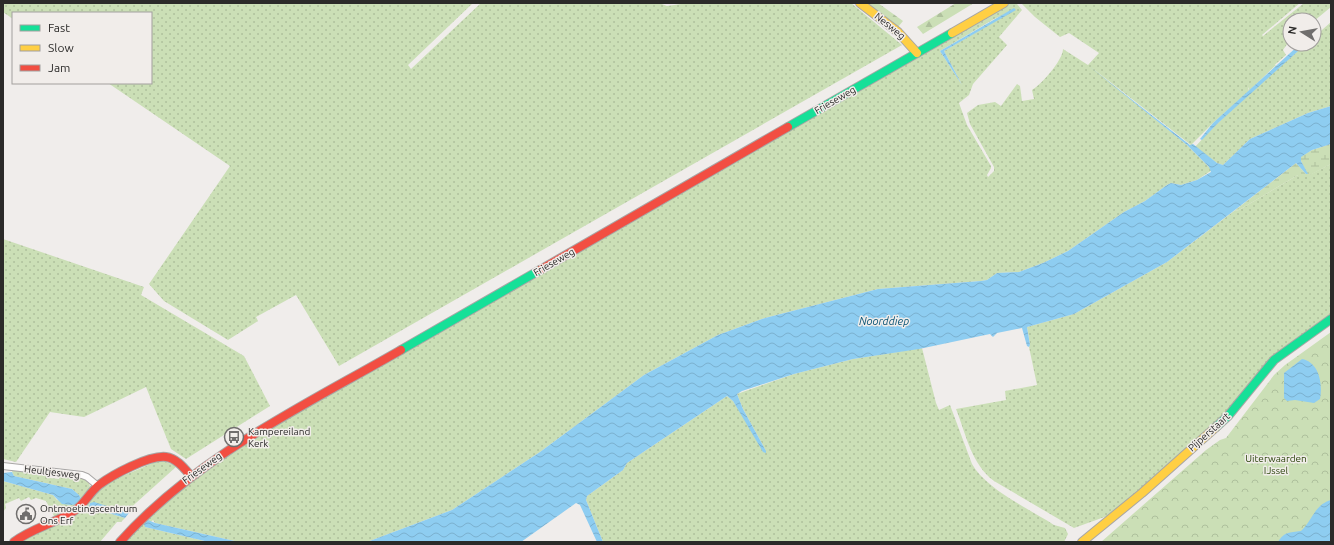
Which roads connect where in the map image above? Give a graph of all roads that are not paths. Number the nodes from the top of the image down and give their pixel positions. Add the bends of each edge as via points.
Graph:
1 (860, 3) edge
2 (1004, 3) edge
3 (917, 53) junction
4 (1331, 319) edge
5 (3, 466) edge
6 (190, 475) junction
7 (98, 486) junction
8 (14, 542) edge
9 (120, 542) edge
10 (1082, 542) edge

1 - 3 main road, Nesweg via 908,40
2 - 3 main road, Frieseweg
3 - 6 main road, Frieseweg via 222,453
4 - 10 main road, Pijperstaart via 1274,360 1228,416 1142,493
5 - 7 street, Heultjesweg via 82,475
6 - 7 main road via 174,460 161,457 106,479
6 - 9 main road, Frieseweg via 162,498
7 - 8 main road via 76,510 27,533

